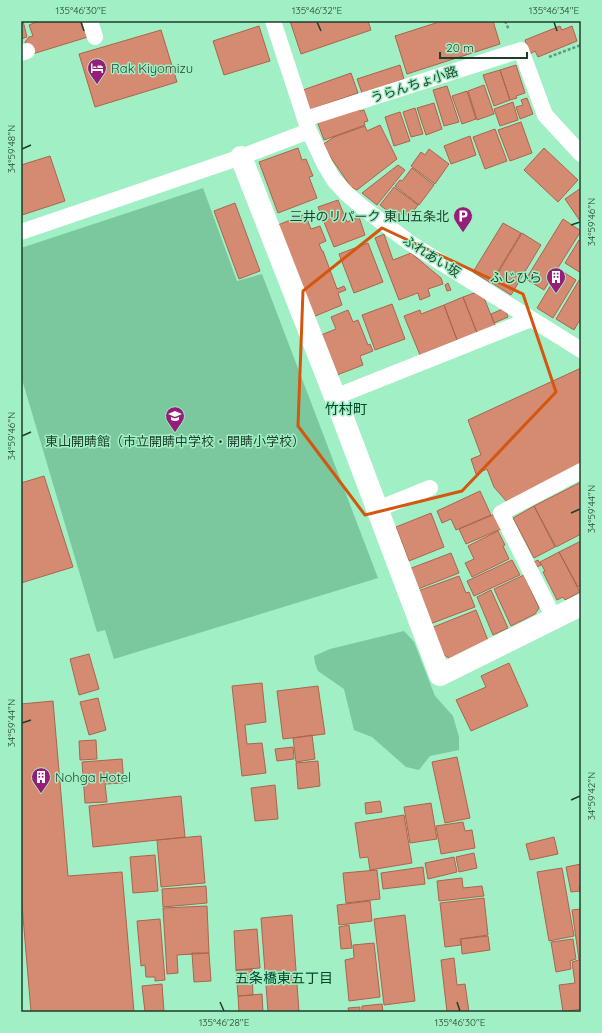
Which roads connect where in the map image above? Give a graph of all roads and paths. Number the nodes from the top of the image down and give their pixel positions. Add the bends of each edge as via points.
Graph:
1 (90, 21) edge
2 (272, 21) edge
3 (95, 37) dead end
4 (581, 45) edge
5 (526, 66) junction
6 (307, 125) junction
7 (581, 154) edge
8 (241, 157) junction
9 (21, 232) edge
10 (530, 319) junction
11 (581, 350) edge
12 (335, 397) junction
13 (581, 471) edge
14 (430, 488) dead end
15 (378, 509) junction
16 (581, 604) edge
17 (554, 618) junction

1 - 3 lane
2 - 6 lane, ふれあい坂
4 - 5 path
5 - 6 lane, うらんちょ小路 via 521,50
5 - 7 lane, うらんちょ小路 via 545,115
6 - 8 lane
6 - 10 lane, ふれあい坂 via 320,156 334,180 347,194 410,243
8 - 9 lane
8 - 12 street
10 - 11 lane, ふれあい坂
10 - 12 lane
12 - 15 street
13 - 17 lane via 501,513
14 - 15 lane
15 - 17 street via 440,675
16 - 17 street

